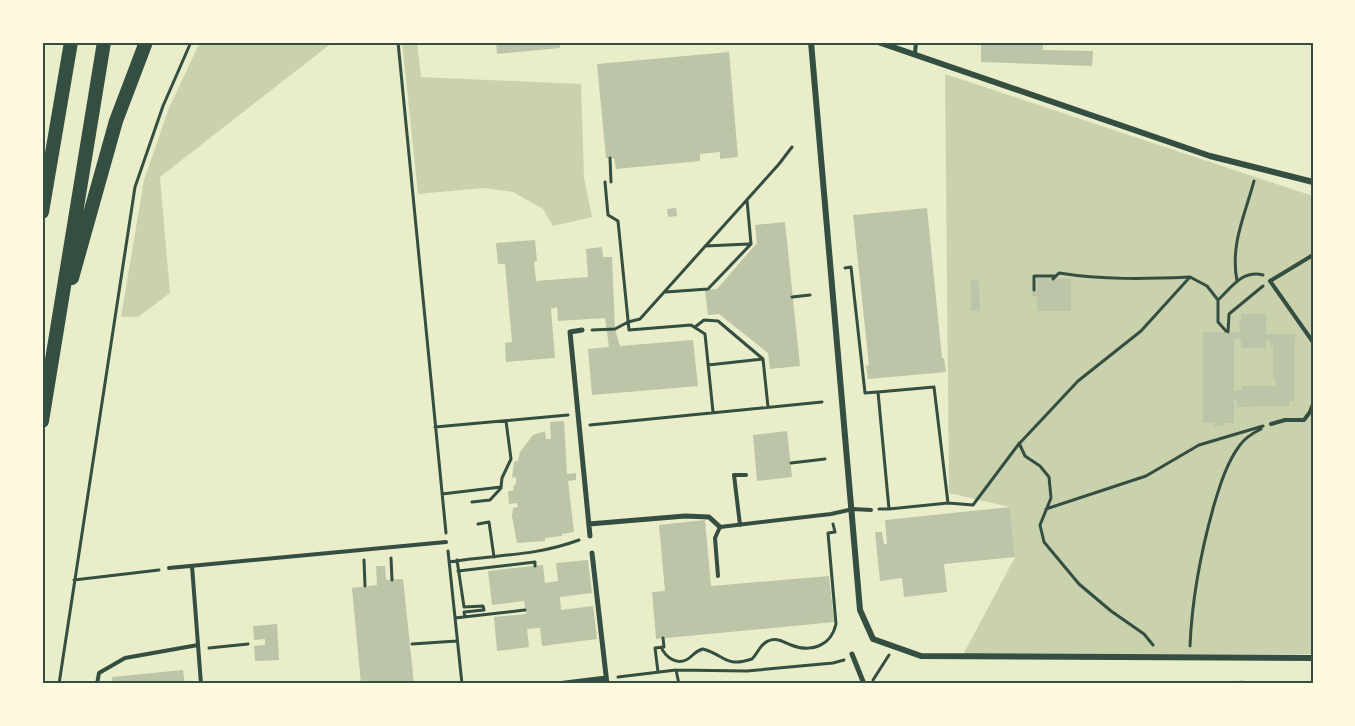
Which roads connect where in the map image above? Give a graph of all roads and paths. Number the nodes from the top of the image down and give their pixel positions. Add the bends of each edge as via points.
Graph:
1 (71, 42) edge
2 (104, 42) edge
3 (146, 42) edge
4 (191, 42) edge
5 (398, 42) edge
6 (811, 42) edge
7 (878, 42) edge
8 (916, 42) edge
9 (915, 53) junction
10 (792, 147) dead end
11 (610, 158) dead end
12 (1254, 180) dead end
13 (605, 182) dead end
14 (611, 182) dead end
15 (1313, 182) edge
16 (747, 199) junction
17 (42, 212) edge
18 (751, 244) junction
19 (705, 246) junction
20 (1313, 255) edge
21 (845, 268) dead end
22 (1190, 277) junction
23 (1238, 280) junction
24 (1270, 280) junction
25 (1034, 290) dead end
26 (664, 292) junction
27 (810, 295) dead end
28 (792, 297) dead end
29 (1218, 300) junction
30 (628, 322) junction
31 (857, 323) junction
32 (850, 324) dead end
33 (694, 327) junction
34 (607, 329) dead end
35 (582, 330) dead end
36 (1313, 342) edge
37 (54, 344) junction
38 (762, 359) junction
39 (708, 365) junction
40 (878, 392) junction
41 (865, 393) junction
42 (858, 394) dead end
43 (822, 402) dead end
44 (1313, 404) edge
45 (768, 407) junction
46 (713, 412) junction
47 (578, 414) junction
48 (42, 421) edge
49 (506, 421) junction
50 (1270, 424) junction
51 (435, 427) junction
52 (579, 427) junction
53 (1019, 443) junction
54 (825, 459) dead end
55 (791, 463) dead end
56 (746, 476) dead end
57 (501, 487) junction
58 (442, 494) junction
59 (472, 502) dead end
60 (948, 503) junction
61 (853, 509) junction
62 (889, 509) junction
63 (1046, 509) junction
64 (871, 510) joint
65 (478, 524) dead end
66 (589, 524) junction
67 (833, 524) dead end
68 (740, 525) junction
69 (720, 527) junction
70 (590, 536) joint
71 (446, 542) junction
72 (390, 547) junction
73 (363, 550) junction
74 (592, 553) dead end
75 (494, 557) junction
76 (457, 560) junction
77 (449, 562) junction
78 (192, 566) junction
79 (535, 566) dead end
80 (169, 568) joint
81 (458, 571) junction
82 (718, 576) dead end
83 (74, 580) junction
84 (393, 580) dead end
85 (365, 586) dead end
86 (525, 610) dead end
87 (465, 617) junction
88 (455, 618) junction
89 (663, 638) dead end
90 (457, 641) junction
91 (248, 644) dead end
92 (412, 644) dead end
93 (198, 647) junction
94 (661, 647) junction
95 (894, 648) junction
96 (852, 654) dead end
97 (1162, 657) junction
98 (1189, 657) junction
99 (1313, 658) edge
100 (846, 659) dead end
101 (676, 670) junction
102 (658, 672) junction
103 (606, 681) edge
104 (59, 684) edge
105 (97, 684) edge
106 (201, 684) edge
107 (462, 684) edge
108 (557, 684) edge
109 (679, 684) edge
110 (864, 684) edge
111 (870, 684) edge

1 - 17 highway
2 - 37 highway
3 - 37 highway via 116,121
4 - 83 path via 135,186
5 - 51 path
6 - 61 street
7 - 9 street
8 - 9 lane
9 - 15 street via 1210,156
10 - 16 path
11 - 14 path
12 - 23 path via 1235,246
13 - 30 path via 608,215 618,221
16 - 18 path
16 - 19 path
18 - 19 path
18 - 26 path via 708,289
19 - 26 path
20 - 24 lane
21 - 31 path via 851,267
22 - 25 path via 1130,279 1059,273 1054,277 1034,276
22 - 29 path via 1206,286
22 - 53 path via 1141,331 1078,381
23 - 24 path via 1254,273
23 - 29 path
24 - 29 path via 1231,311 1228,332 1218,322
24 - 36 lane
26 - 30 path via 640,319
27 - 28 path
30 - 33 path via 629,330
30 - 34 path
31 - 32 path
31 - 41 path
33 - 38 path via 704,320 718,321
33 - 39 path via 705,334
35 - 47 street via 570,332
37 - 48 highway
38 - 39 path
38 - 45 path
39 - 46 path
40 - 41 path
40 - 60 path via 934,387
40 - 62 path
41 - 42 path
43 - 45 path
44 - 50 lane via 1304,420
45 - 46 path
46 - 52 path
47 - 49 path
47 - 52 street
49 - 51 path
49 - 57 path via 511,459
50 - 63 path via 1198,446 1146,476
50 - 98 path via 1241,444 1221,484 1197,575
51 - 58 path
52 - 66 street
53 - 60 path via 973,505
53 - 63 path via 1025,456 1049,477 1051,498
54 - 55 path
56 - 68 lane via 734,476
57 - 58 path
57 - 59 path via 490,500
58 - 71 path
60 - 62 path
61 - 64 lane
61 - 68 lane
61 - 95 street via 860,610 873,639
62 - 64 path
63 - 97 path via 1040,525 1044,542 1079,584 1144,634
65 - 75 path via 489,522
66 - 69 street via 685,516 709,517
66 - 70 street
67 - 94 path via 835,531 828,533 837,624 824,644 807,648 769,640 752,659 736,662 703,649 678,661 665,655
68 - 69 lane
69 - 82 lane via 715,538
70 - 75 path via 555,549
71 - 72 lane
71 - 77 path
72 - 73 lane
72 - 84 path
73 - 78 lane
73 - 85 path
74 - 103 street
75 - 76 path
76 - 77 path
76 - 81 path
77 - 88 path
78 - 80 lane
78 - 93 lane
79 - 81 path via 535,562
80 - 83 path
81 - 87 path via 464,607 483,606 484,610 464,612
83 - 104 path
86 - 87 path
87 - 88 path
88 - 90 path
89 - 94 path
90 - 92 path
90 - 107 path
91 - 93 path
93 - 105 lane via 125,658 99,673
93 - 106 lane
94 - 102 path via 655,648
95 - 97 street via 921,656
95 - 111 path
96 - 110 street
97 - 98 street
98 - 99 street
100 - 101 path via 747,671
101 - 102 path
101 - 109 path
102 - 103 path
103 - 108 street

